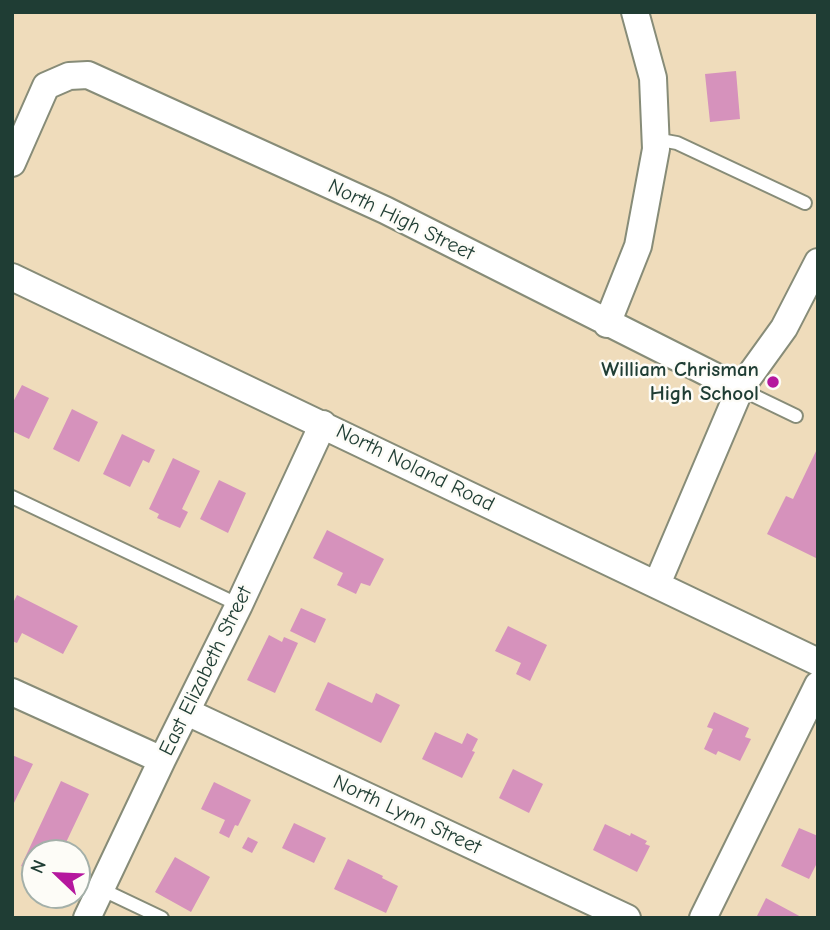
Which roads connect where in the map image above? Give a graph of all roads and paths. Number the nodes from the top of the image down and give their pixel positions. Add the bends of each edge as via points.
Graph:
1 (635, 12) edge
2 (655, 139) junction
3 (12, 163) edge
4 (805, 203) dead end
5 (818, 262) edge
6 (12, 277) edge
7 (607, 324) junction
8 (740, 389) junction
9 (796, 416) dead end
10 (323, 424) junction
11 (12, 497) edge
12 (657, 584) junction
13 (239, 605) junction
14 (818, 662) edge
15 (818, 685) edge
16 (12, 692) edge
17 (187, 712) junction
18 (162, 760) junction
19 (101, 889) junction
20 (87, 918) edge
21 (162, 918) edge
22 (627, 918) edge
23 (704, 918) edge

1 - 2 street via 653,78
2 - 4 lane via 677,143
2 - 7 street via 638,246
3 - 7 street, North High Street via 46,86 69,76 88,75 385,210
5 - 8 street via 784,328
6 - 10 street, North Noland Road
7 - 8 street, North High Street
8 - 9 lane
8 - 12 street
10 - 12 street, North Noland Road
10 - 13 street, East Elizabeth Street
11 - 13 lane
12 - 14 street, North Noland Road
13 - 17 street, East Elizabeth Street
15 - 23 street
16 - 18 street
17 - 18 street, East Elizabeth Street
17 - 22 street, North Lynn Street
18 - 19 street, East Elizabeth Street
19 - 20 street, East Elizabeth Street
19 - 21 lane

